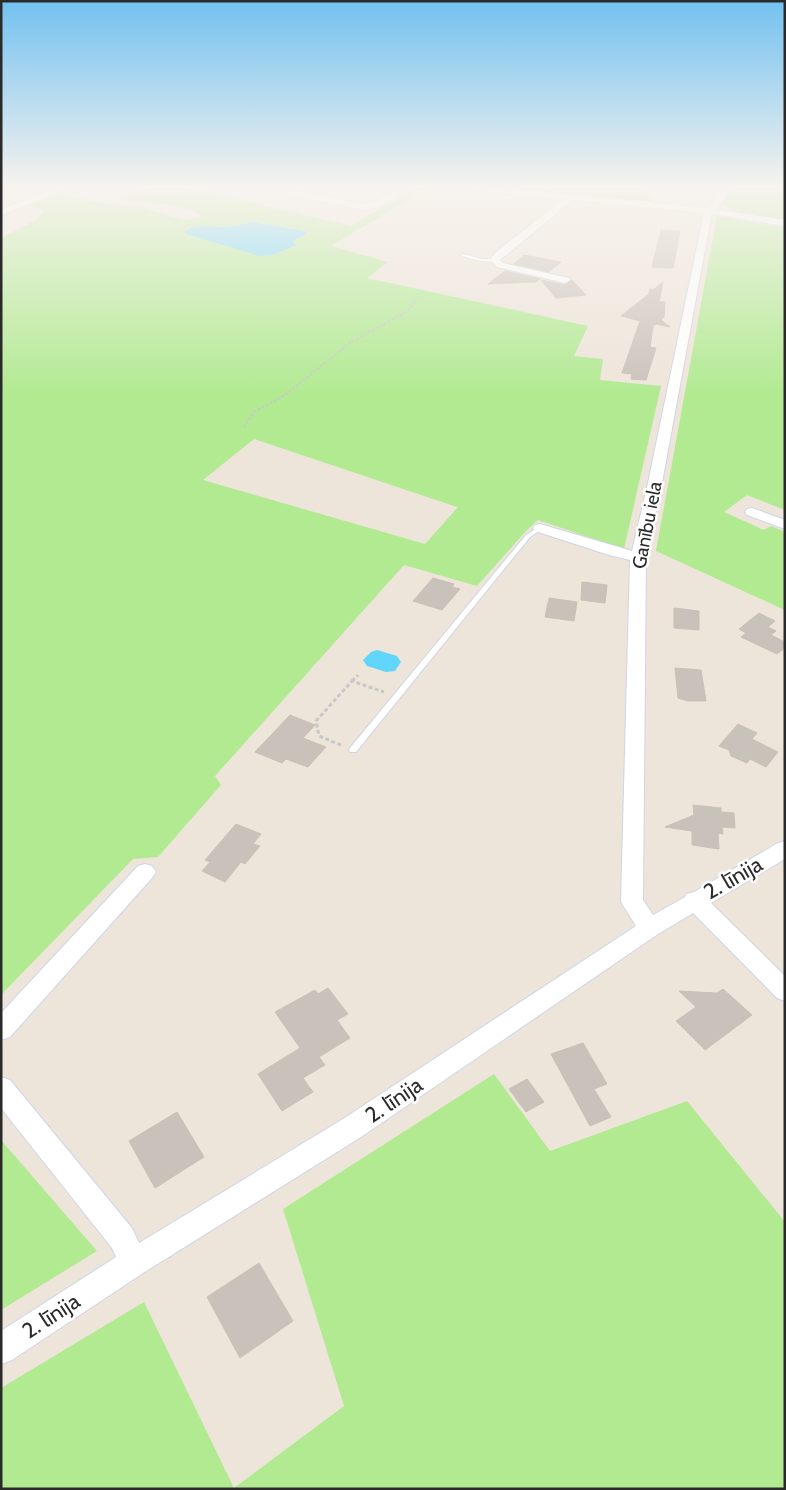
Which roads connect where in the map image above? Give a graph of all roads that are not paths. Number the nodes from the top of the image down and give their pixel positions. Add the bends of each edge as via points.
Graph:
1 (473, 258) edge
2 (496, 258) edge
3 (698, 258) edge
4 (494, 260) junction
5 (565, 280) dead end
6 (752, 512) dead end
7 (785, 525) edge
8 (540, 528) joint
9 (638, 557) junction
10 (353, 750) road end
11 (785, 849) edge
12 (145, 872) dead end
13 (694, 900) junction
14 (650, 928) junction
15 (785, 991) edge
16 (1, 1030) edge
17 (1, 1088) edge
18 (133, 1263) junction
19 (1, 1349) edge

1 - 4 lane
2 - 4 street
3 - 9 street, Ganību iela
4 - 5 street
6 - 7 street
8 - 9 street
8 - 10 lane via 528,536
9 - 14 street, Ganību iela via 632,902
11 - 13 street, 2. līnija
12 - 16 street
13 - 14 street, 2. līnija
13 - 15 street
14 - 18 street, 2. līnija via 352,1128
17 - 18 street via 122,1238
18 - 19 street, 2. līnija

